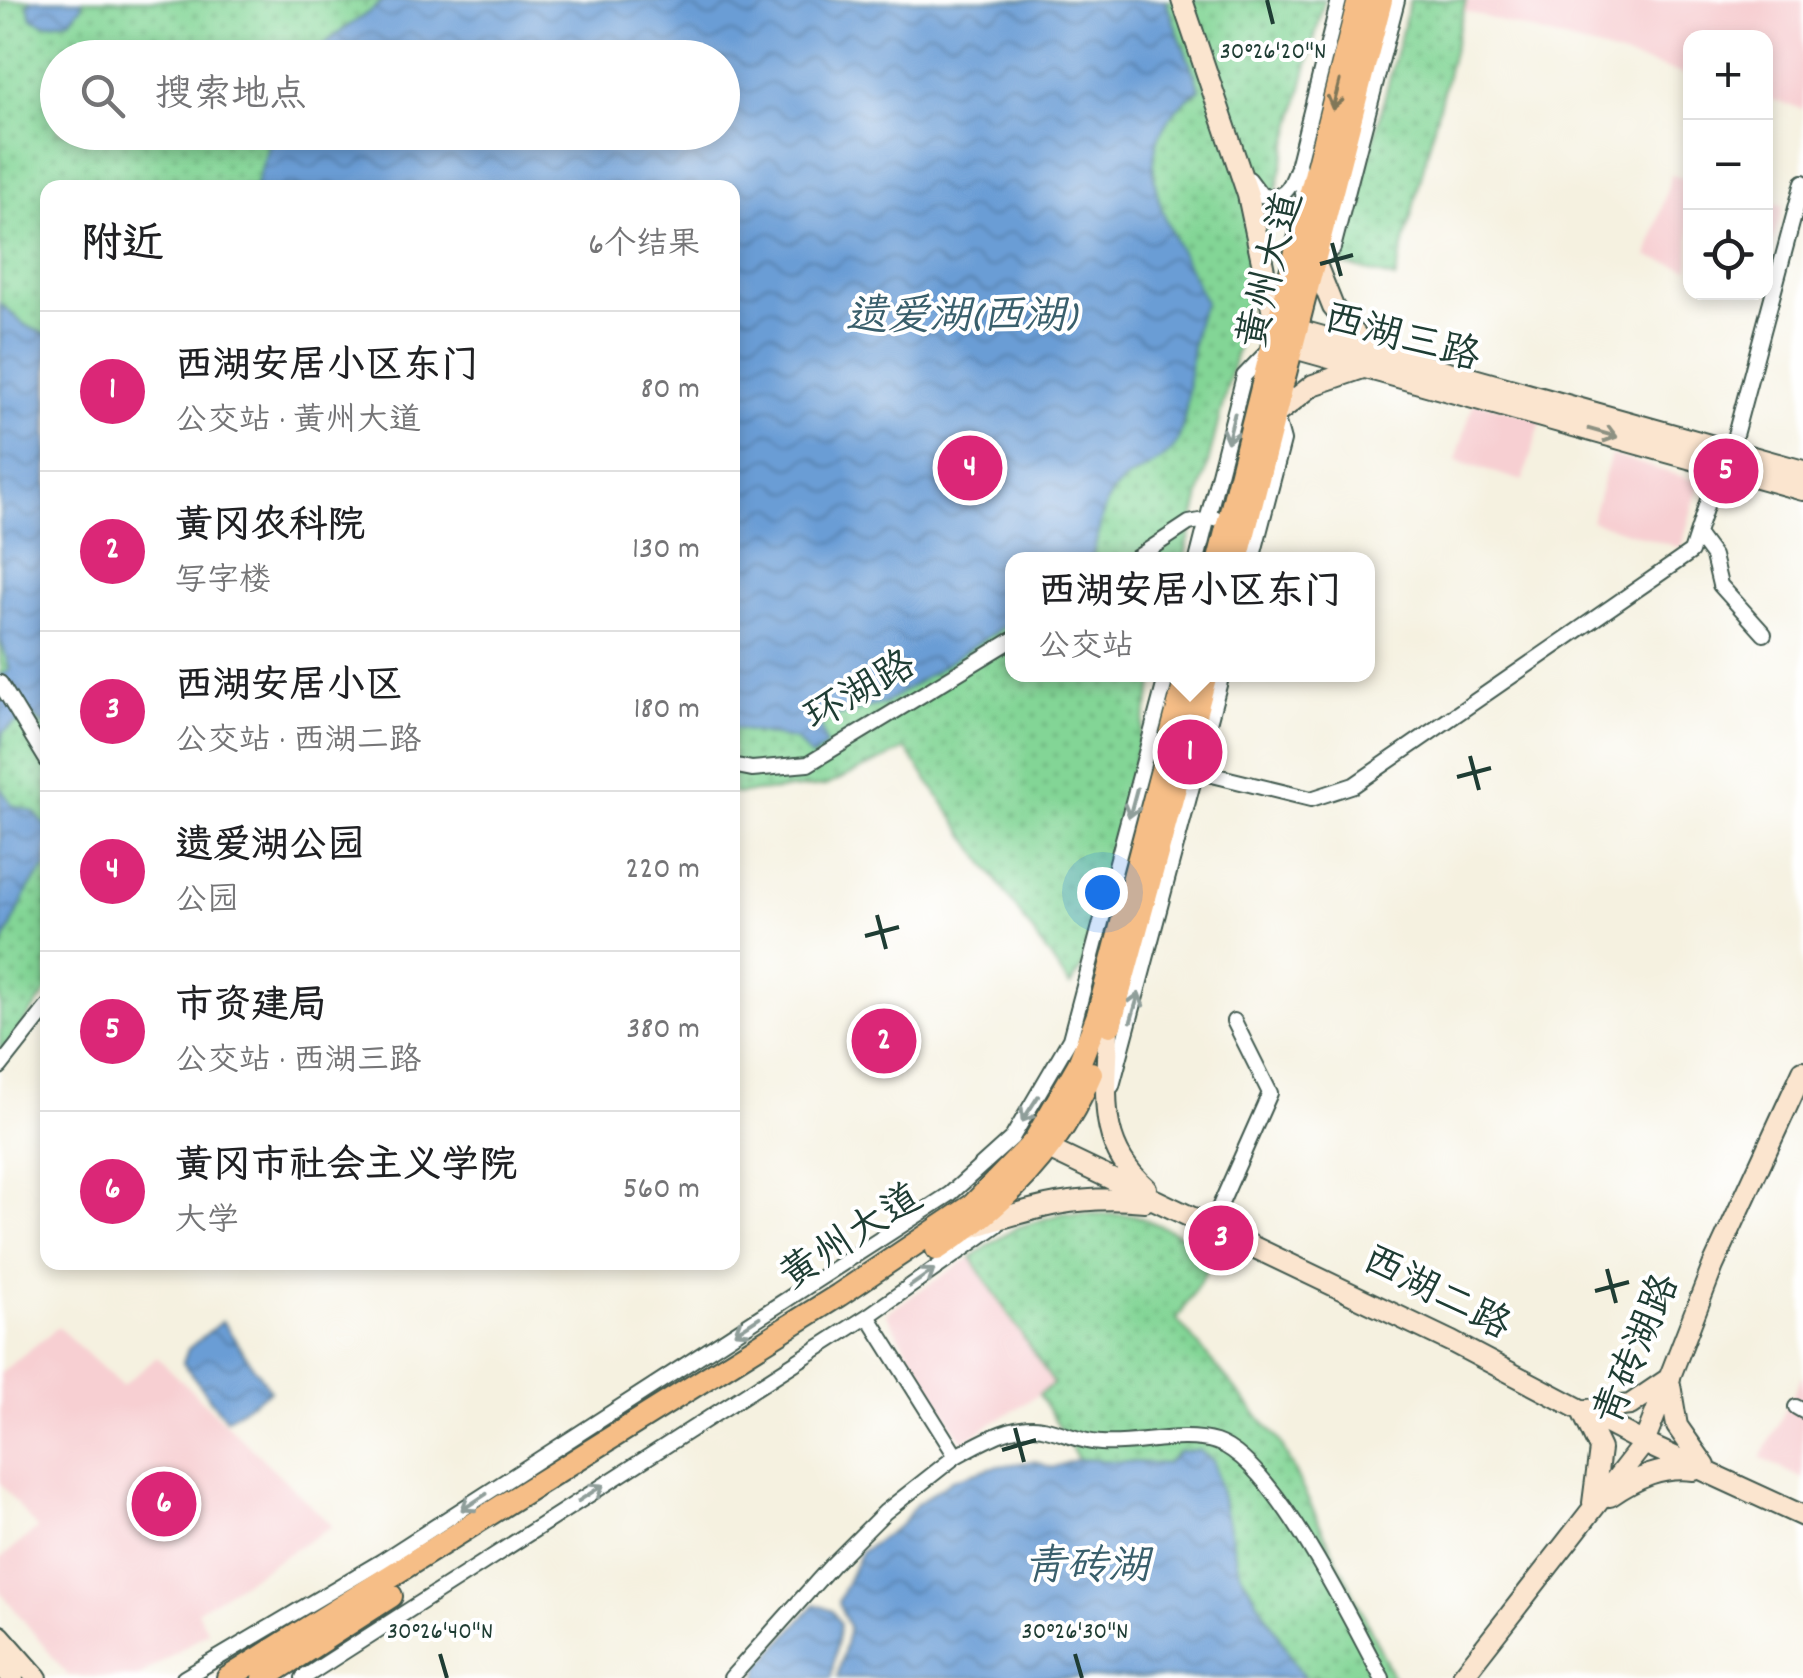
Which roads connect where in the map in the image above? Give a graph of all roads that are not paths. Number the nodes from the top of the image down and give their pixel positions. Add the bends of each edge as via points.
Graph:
1 (1182, 0) edge
2 (1339, 0) edge
3 (1359, 0) edge
4 (1382, 0) edge
5 (1397, 0) edge
6 (1233, 148) junction
7 (1298, 164) junction
8 (1803, 182) edge
9 (1306, 212) junction
10 (1315, 262) junction
11 (1286, 339) junction
12 (1368, 359) junction
13 (1276, 414) junction
14 (1725, 458) junction
15 (1803, 470) edge
16 (1803, 490) edge
17 (1228, 519) junction
18 (1698, 537) junction
19 (1145, 552) edge
20 (1204, 552) edge
21 (1220, 552) edge
22 (1234, 552) edge
23 (1254, 552) edge
24 (1764, 634) dead end
25 (1005, 644) edge
26 (1165, 682) edge
27 (1186, 682) edge
28 (1204, 682) edge
29 (1220, 682) edge
30 (0, 683) edge
31 (40, 749) edge
32 (740, 767) edge
33 (1196, 771) junction
34 (40, 1016) edge
35 (1234, 1021) dead end
36 (1108, 1030) junction
37 (0, 1067) edge
38 (1803, 1072) edge
39 (1107, 1101) junction
40 (1042, 1146) junction
41 (1162, 1203) junction
42 (1012, 1215) junction
43 (1211, 1226) junction
44 (966, 1229) junction
45 (868, 1316) junction
46 (1670, 1377) junction
47 (1581, 1410) junction
48 (1644, 1443) junction
49 (956, 1456) junction
50 (1710, 1472) junction
51 (1592, 1508) junction
52 (1803, 1516) edge
53 (0, 1636) edge
54 (0, 1664) edge
55 (12, 1678) edge
56 (36, 1678) edge
57 (184, 1678) edge
58 (228, 1678) edge
59 (264, 1678) edge
60 (303, 1678) edge
61 (731, 1678) edge
62 (1382, 1678) edge
63 (1461, 1678) edge

1 - 6 main road
2 - 7 street
3 -> 9 main road, 黄州大道
4 - 10 main road, 黄州大道
5 - 10 street via 1333,248
6 - 7 street via 1254,189 1266,197 1286,193
6 - 11 main road
7 - 9 street
8 - 14 street
9 - 11 main road, 黄州大道
10 - 11 main road, 黄州大道
10 - 12 main road via 1333,307
11 - 12 main road, 西湖三路
11 - 13 main road, 黄州大道
11 -> 17 main road, 黄州大道
12 - 13 main road via 1313,385
12 - 14 main road, 西湖三路
13 - 17 main road, 黄州大道
13 - 23 street via 1283,441
14 - 15 main road, 西湖三路
14 - 16 main road, 西湖三路
14 - 18 street
17 - 19 street via 1189,523
17 - 20 street
17 - 21 main road, 黄州大道
17 - 22 main road, 黄州大道
18 - 24 street via 1713,556 1720,585
18 - 33 street via 1691,552 1354,785 1311,799
25 - 32 street, 环湖路 via 808,764
26 -> 57 street via 1070,1039 1005,1146 934,1204 382,1561
27 - 40 main road, 黄州大道 via 1098,1015
28 - 36 main road, 黄州大道
29 - 33 street
30 - 31 street
39 -> 33 street
34 - 37 street
35 - 43 street via 1270,1093
36 - 39 main road
36 - 40 main road, 黄州大道 via 1088,1080
38 - 46 main road, 青砖湖路
39 - 41 main road via 1115,1153
40 - 41 main road, 西湖二路
40 - 44 main road, 黄州大道 via 1006,1196
40 - 58 main road, 黄州大道 via 922,1240
41 - 42 main road via 1094,1196
41 - 43 main road, 西湖二路
42 - 44 main road
45 -> 42 street
43 - 47 main road, 西湖二路
44 - 59 main road, 黄州大道
45 - 49 street
60 -> 45 street
46 - 47 main road via 1630,1405
46 - 48 main road, 青砖湖路
46 - 50 main road via 1677,1426
47 - 48 main road, 西湖二路
47 - 51 main road via 1600,1448
48 - 50 main road, 西湖二路
48 - 51 main road, 青砖湖路
49 - 61 street via 885,1512
49 - 62 street via 1034,1427 1080,1442 1200,1439 1228,1447 1253,1466 1314,1554
50 - 51 main road via 1651,1473
50 - 52 main road, 西湖二路
51 - 63 main road, 青砖湖路
53 - 56 main road
54 - 55 main road

